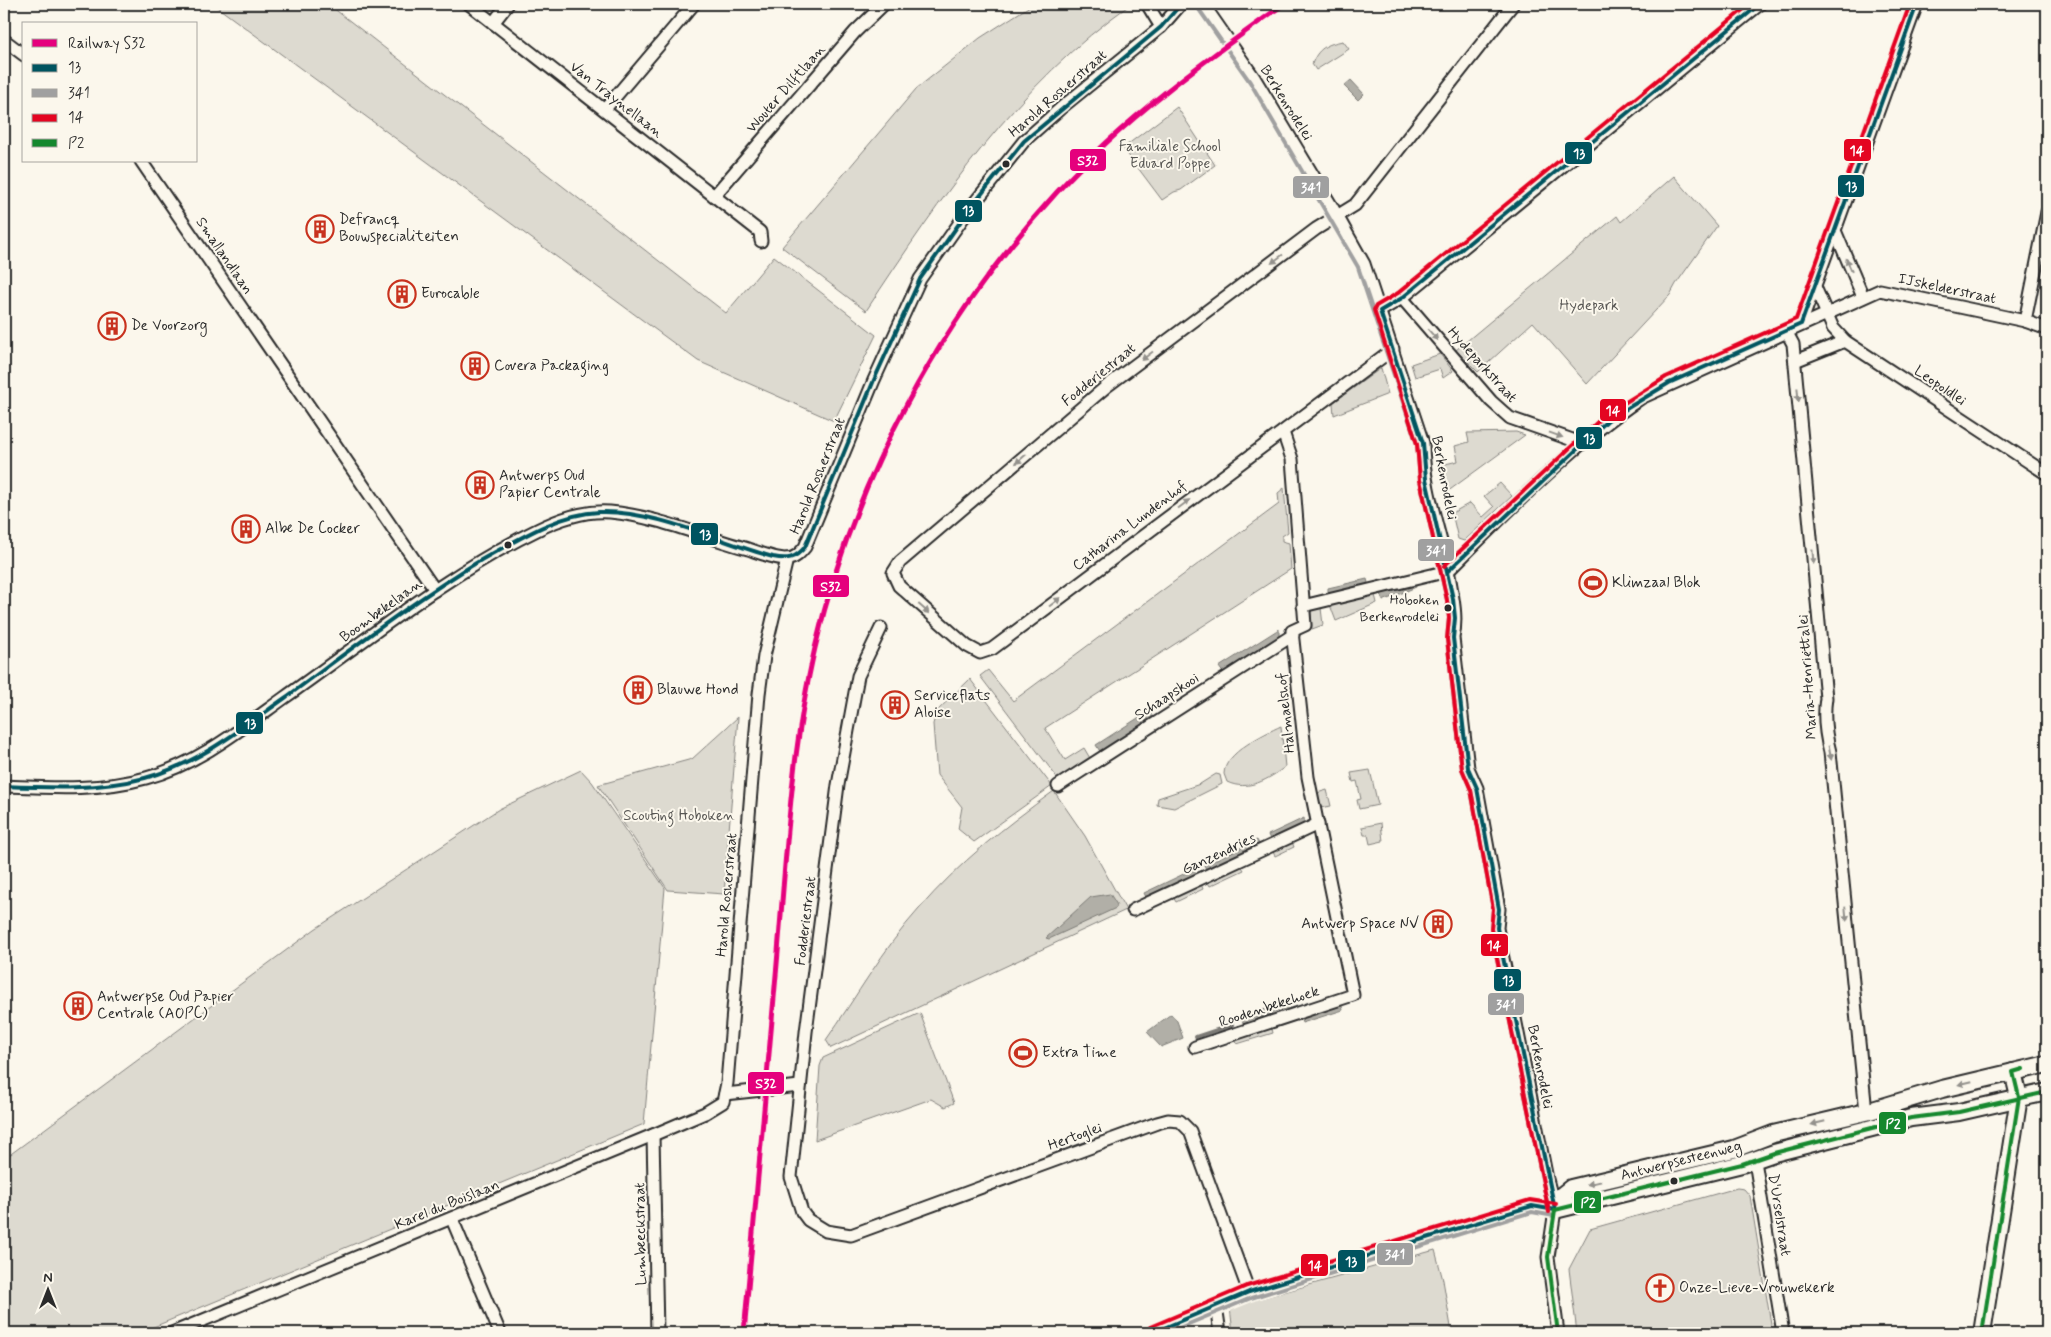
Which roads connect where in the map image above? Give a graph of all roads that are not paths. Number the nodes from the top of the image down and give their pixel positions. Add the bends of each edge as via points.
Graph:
1 (468, 4) edge
2 (508, 4) edge
3 (694, 4) edge
4 (884, 4) edge
5 (1148, 4) edge
6 (1181, 4) edge
7 (1203, 4) edge
8 (1513, 4) edge
9 (1760, 4) edge
10 (1917, 4) edge
11 (493, 22) junction
12 (1161, 27) junction
13 (4, 40) edge
14 (22, 54) edge
15 (604, 109) junction
16 (142, 162) edge
17 (714, 196) junction
18 (2047, 212) edge
19 (1338, 217) junction
20 (1836, 232) junction
21 (761, 242) dead end
22 (1815, 287) junction
23 (1863, 297) junction
24 (1402, 298) junction
25 (1380, 311) junction
26 (1826, 313) junction
27 (2025, 321) junction
28 (1801, 324) junction
29 (2047, 329) edge
30 (1786, 331) junction
31 (1845, 341) junction
32 (1393, 349) junction
33 (1795, 361) junction
34 (1283, 432) junction
35 (1581, 443) junction
36 (2047, 474) edge
37 (787, 559) junction
38 (1448, 571) junction
39 (893, 573) joint
40 (435, 590) junction
41 (1303, 606) junction
42 (881, 628) dead end
43 (1292, 635) junction
44 (4, 786) edge
45 (1058, 786) dead end
46 (1318, 824) junction
47 (1133, 910) dead end
48 (1353, 995) joint
49 (1195, 1047) dead end
50 (2047, 1064) edge
51 (2013, 1072) junction
52 (800, 1086) junction
53 (2047, 1092) edge
54 (725, 1094) junction
55 (2019, 1097) junction
56 (1866, 1112) junction
57 (653, 1135) junction
58 (1755, 1161) junction
59 (1555, 1210) junction
60 (452, 1219) junction
61 (808, 1220) joint
62 (1249, 1292) junction
63 (1216, 1305) junction
64 (172, 1333) edge
65 (500, 1333) edge
66 (657, 1333) edge
67 (1152, 1333) edge
68 (1220, 1333) edge
69 (1558, 1333) edge
70 (1783, 1333) edge
71 (1982, 1333) edge

1 - 11 street, Van Traynellaan
2 - 11 street
3 - 15 street
4 - 17 street, Wouter Dilftlaan via 855,32
5 - 12 street
6 - 12 street, Harold Rosherstraat
7 - 19 street, Berkenrodelei via 1255,79
8 - 19 street, Fodderiestraat via 1355,204
9 - 24 street
10 - 20 street
11 - 15 street, Van Traynellaan
12 - 37 street, Harold Rosherstraat via 1024,141 968,211 915,288 805,547 800,554
13 - 14 street
15 - 17 street, Van Traynellaan
16 - 40 street, Smallandlaan
17 - 21 street, Van Traynellaan via 760,232
18 - 27 street
19 - 25 street, Berkenrodelei via 1364,264
19 -> 39 street, Fodderiestraat via 1316,229 1107,386 900,562
20 - 22 street
23 -> 20 street
22 - 26 street, Leopoldlei
22 - 28 street
23 - 26 street, IJskelderstraat
23 - 27 street, IJskelderstraat via 1880,290
24 - 25 street
24 -> 35 street, Hydeparkstraat via 1491,401 1510,418
25 - 32 street, Berkenrodelei
26 - 28 street, IJskelderstraat
26 - 31 street, Leopoldlei via 1833,328
27 - 29 street, IJskelderstraat
28 - 30 street, IJskelderstraat
30 - 33 street, Maria-Henriëttalei via 1793,344
30 - 35 street, IJskelderstraat via 1641,398
31 - 33 street
31 - 36 street, Leopoldlei
32 - 34 street, Catharina Lundenhof
32 - 38 street, Berkenrodelei via 1423,443 1423,466
33 -> 56 street, Maria-Henriëttalei via 1826,698 1825,734 1830,752
39 -> 34 street, Catharina Lundenhof via 899,586 967,646 980,653 986,651
34 - 41 street via 1292,459
35 - 38 street, IJskelderstraat
37 - 40 street, Boombekelaan via 642,518 608,512 560,520 536,530
37 - 54 street, Harold Rosherstraat via 773,614 759,694
38 - 41 street
38 - 59 street, Berkenrodelei via 1457,622 1453,638 1468,768 1477,788 1499,909 1497,928
40 - 44 street, Boombekelaan via 192,761 146,778 96,788
41 - 43 street via 1304,624 1292,631
42 - 52 street, Fodderiestraat via 858,676 847,733
43 - 45 street, Schaapskooi
43 - 46 street, Halmaelshof via 1308,777
46 - 47 street, Ganzendries
46 - 48 street, Halmaelshof
48 - 49 street, Roodenbekehoek
50 - 51 street, Antwerpsesteenweg
51 - 55 street
51 -> 56 street, Antwerpsesteenweg
52 - 54 street
52 - 61 street, Fodderiestraat via 791,1177 802,1212
53 - 55 street, Antwerpsesteenweg
54 - 57 street, Karel du Boislaan via 716,1108
55 - 58 street, Antwerpsesteenweg via 1958,1112 1911,1118 1774,1153
55 - 71 street
56 -> 59 street, Antwerpsesteenweg via 1773,1134 1734,1149 1571,1188 1557,1198
57 - 60 street, Karel du Boislaan
57 - 66 street, Lumbeeckstraat
58 - 59 street, Antwerpsesteenweg
58 - 70 street, D'Urselstraat
59 - 62 street via 1532,1206
59 - 69 street via 1548,1257
60 - 64 street, Karel du Boislaan
60 - 65 street
61 - 62 street, Hertoglei via 826,1231 851,1235 1157,1123 1180,1121 1190,1131
62 - 63 street
63 - 67 street
63 - 68 street

